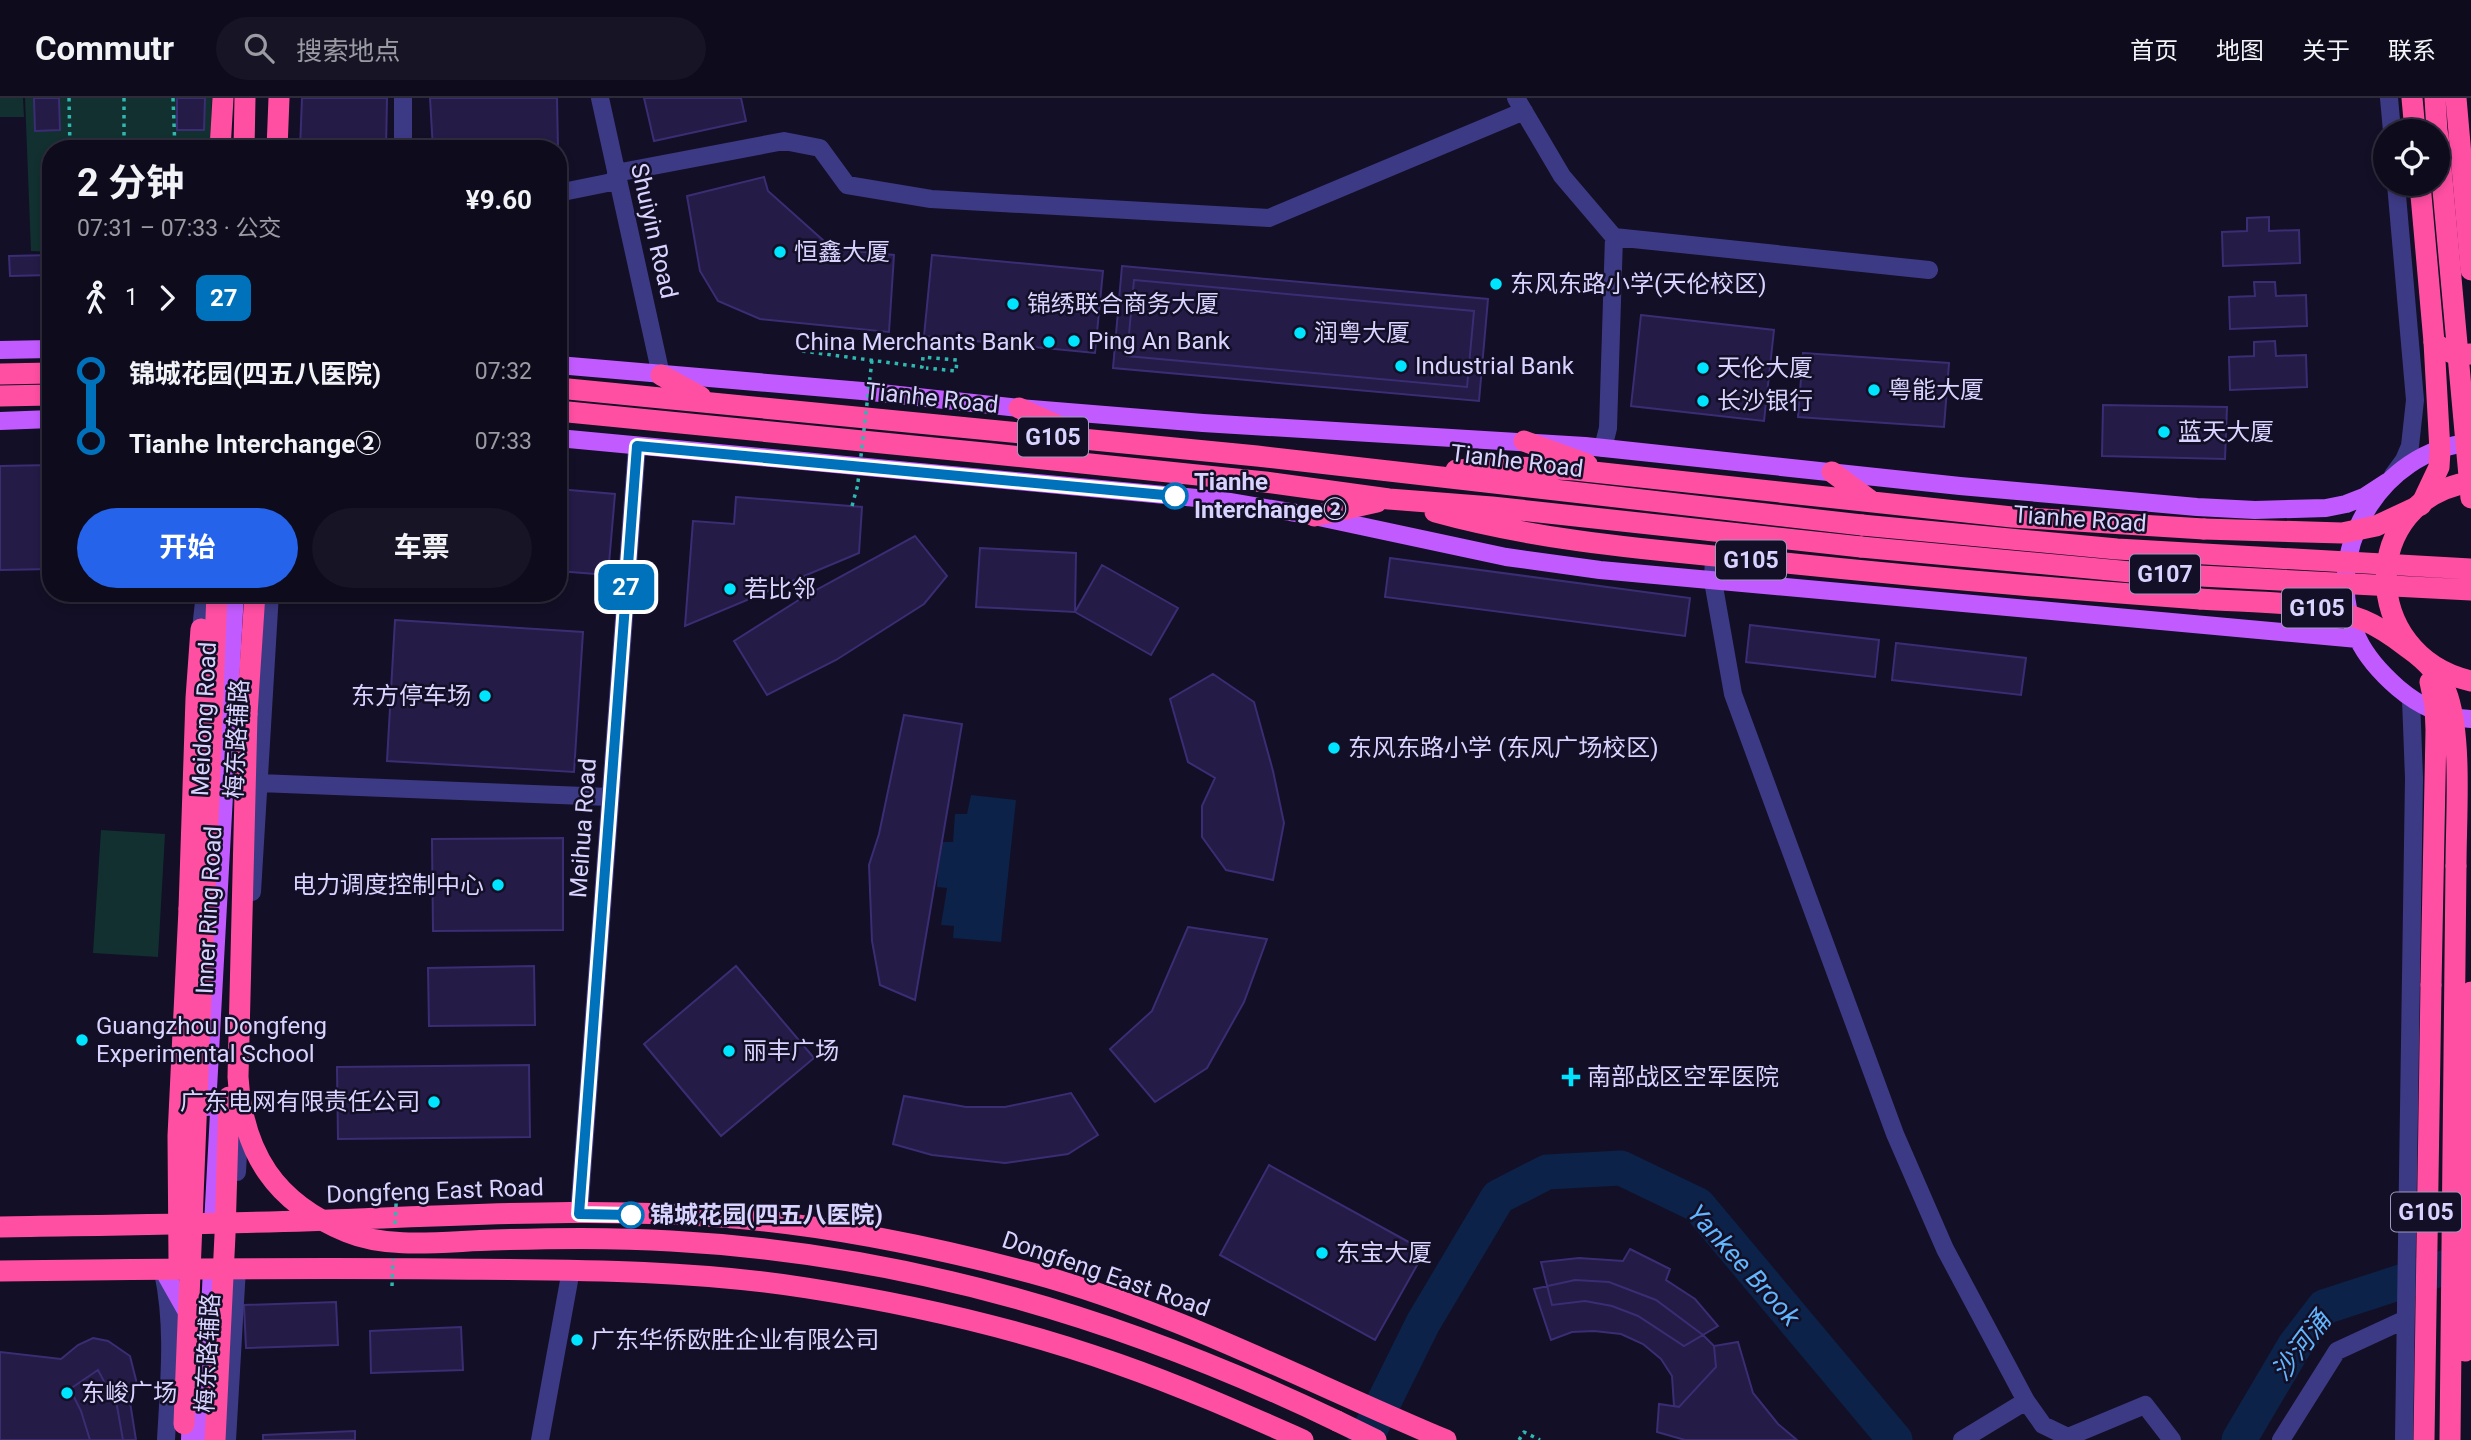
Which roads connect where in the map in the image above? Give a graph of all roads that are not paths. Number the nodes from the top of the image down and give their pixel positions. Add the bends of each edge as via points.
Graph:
1 (222, 98) edge
2 (245, 98) edge
3 (279, 98) edge
4 (403, 98) edge
5 (600, 98) edge
6 (2389, 98) edge
7 (2412, 98) edge
8 (2435, 98) edge
9 (2456, 98) edge
10 (1520, 104) edge
11 (2391, 119) edge
12 (2415, 119) edge
13 (2437, 119) edge
14 (220, 140) edge
15 (244, 140) edge
16 (277, 140) edge
17 (403, 140) edge
18 (616, 177) junction
19 (567, 191) edge
20 (2397, 196) edge
21 (2421, 196) edge
22 (2444, 196) edge
23 (1614, 237) junction
24 (1929, 270) dead end
25 (2471, 270) edge
26 (2434, 342) junction
27 (42, 349) edge
28 (0, 350) edge
29 (2471, 354) edge
30 (567, 366) edge
31 (42, 373) edge
32 (0, 374) edge
33 (661, 375) junction
34 (567, 389) edge
35 (42, 395) edge
36 (0, 396) edge
37 (709, 401) junction
38 (1019, 408) junction
39 (567, 412) edge
40 (42, 419) edge
41 (0, 421) edge
42 (567, 439) edge
43 (1089, 440) junction
44 (1524, 440) junction
45 (2471, 443) edge
46 (637, 446) junction
47 (1603, 447) junction
48 (1832, 472) junction
49 (1398, 473) junction
50 (1616, 474) junction
51 (2387, 482) junction
52 (2471, 482) edge
53 (2471, 498) edge
54 (1389, 499) junction
55 (1872, 502) junction
56 (2421, 505) junction
57 (1314, 516) junction
58 (2128, 526) junction
59 (1713, 556) junction
60 (2471, 569) edge
61 (1713, 581) junction
62 (2471, 590) edge
63 (2117, 594) junction
64 (204, 602) edge
65 (218, 602) edge
66 (235, 602) edge
67 (245, 602) edge
68 (253, 602) edge
69 (269, 602) edge
70 (201, 629) joint
71 (2358, 639) junction
72 (2420, 657) junction
73 (2471, 681) edge
74 (2411, 699) junction
75 (247, 714) junction
76 (2471, 719) edge
77 (258, 783) junction
78 (610, 797) junction
79 (2471, 992) edge
80 (579, 1214) junction
81 (206, 1224) junction
82 (235, 1224) junction
83 (0, 1227) edge
84 (162, 1268) junction
85 (212, 1268) junction
86 (237, 1268) junction
87 (571, 1270) junction
88 (0, 1271) edge
89 (2404, 1320) junction
90 (2026, 1401) junction
91 (1391, 1420) junction
92 (186, 1435) edge
93 (166, 1440) edge
94 (204, 1440) edge
95 (215, 1440) edge
96 (228, 1440) edge
97 (540, 1440) edge
98 (1303, 1440) edge
99 (1376, 1440) edge
100 (1420, 1440) edge
101 (1447, 1440) edge
102 (1962, 1440) edge
103 (2172, 1440) edge
104 (2281, 1440) edge
105 (2404, 1440) edge
106 (2424, 1440) edge
107 (2451, 1440) edge
108 (2463, 1440) edge

1 - 14 highway
2 - 15 highway
3 - 16 highway
4 - 17 street
5 - 18 street, Shuiyin Road
6 - 11 street
7 - 12 highway
8 - 13 highway
9 - 25 highway
10 - 18 street via 1269,218 931,199 847,185 820,148 784,141
10 - 23 street via 1562,176
18 - 19 street
18 - 33 street, Shuiyin Road
20 - 51 street via 2415,400 2410,446
21 - 26 highway
22 - 53 highway, bridge
23 - 24 street
23 - 47 street via 1608,428
26 - 29 highway via 2453,354
26 - 56 highway, bridge via 2439,467
27 - 28 main road
30 - 33 main road
31 - 32 highway
33 - 37 highway
33 - 38 main road
34 - 37 highway, Tianhe Road / G105
35 - 36 highway
37 - 43 highway, Tianhe Road / G105
38 - 43 highway
38 - 44 main road via 1291,430
39 - 54 highway, Tianhe Road / G105 via 1265,482
40 - 41 main road
42 - 46 main road
43 - 49 highway, Tianhe Road / G105
44 - 47 main road
44 - 50 highway
45 - 51 main road via 2434,452
46 - 57 main road via 1206,499
46 - 78 street, Meihua Road
47 - 48 main road
48 - 51 main road via 2133,503 2255,510 2346,504
48 - 55 highway
49 - 50 highway, G105 via 1517,467
49 - 60 highway, Tianhe Road / G107, bridge via 2104,548
50 - 55 highway, G105
51 - 71 main road via 2359,521 2346,568 2350,616
52 - 56 highway via 2441,491
54 - 57 highway
54 - 59 highway, G105 via 1507,530
54 - 62 highway, Tianhe Road / G107, bridge via 2142,573
55 - 58 highway, G105
56 - 58 highway, G105, bridge via 2376,526 2342,533
56 - 72 highway, bridge via 2394,541 2386,585 2397,628
57 - 61 main road via 1506,557
58 - 63 highway via 2136,554 2129,578
59 - 61 street
59 - 63 highway, G105
61 - 71 main road
61 - 90 street via 1733,694 1890,1121 1945,1249
63 - 72 highway, G105, bridge via 2337,612 2382,629
64 - 70 street
65 - 92 highway, Inner Ring Road, bridge
66 - 81 main road, Meidong Road
67 - 81 main road, Meidong Road
68 - 75 highway, Inner Ring Road
69 - 77 street, 梅东路辅路
70 - 92 highway, bridge via 178,1136
71 - 74 main road via 2380,673
72 - 73 highway, bridge
72 - 106 highway, G105, bridge via 2434,693 2436,730
72 - 107 highway, bridge via 2447,694 2455,748
74 - 76 main road via 2436,712
74 - 89 street
75 - 95 highway, Inner Ring Road, bridge via 229,1006 229,1142
75 - 99 highway, bridge via 239,1100 249,1142 259,1161 286,1192 324,1220 347,1232 388,1242 671,1241 786,1251 912,1273 1040,1304 1153,1341
77 - 78 street
77 - 82 street, 梅东路辅路
78 - 80 street, Meihua Road
79 - 108 highway
80 - 82 highway, Dongfeng East Road
80 - 91 highway, Dongfeng East Road via 772,1222 899,1242 995,1264 1158,1316
81 - 82 highway, Dongfeng East Road
81 - 83 highway, Dongfeng East Road
84 - 85 highway
84 - 88 highway
84 - 92 main road via 192,1325
84 - 93 street, 梅东路辅路 via 170,1342
85 - 86 highway
85 - 94 main road
86 - 87 highway
86 - 96 street, 梅东路辅路
87 - 97 street
87 - 98 highway via 770,1282 916,1309 1115,1363
89 - 104 street via 2337,1351
89 - 105 street
90 - 102 street
90 - 103 street via 2043,1425 2068,1437 2145,1405
91 - 100 main road
91 - 101 highway, Dongfeng East Road

